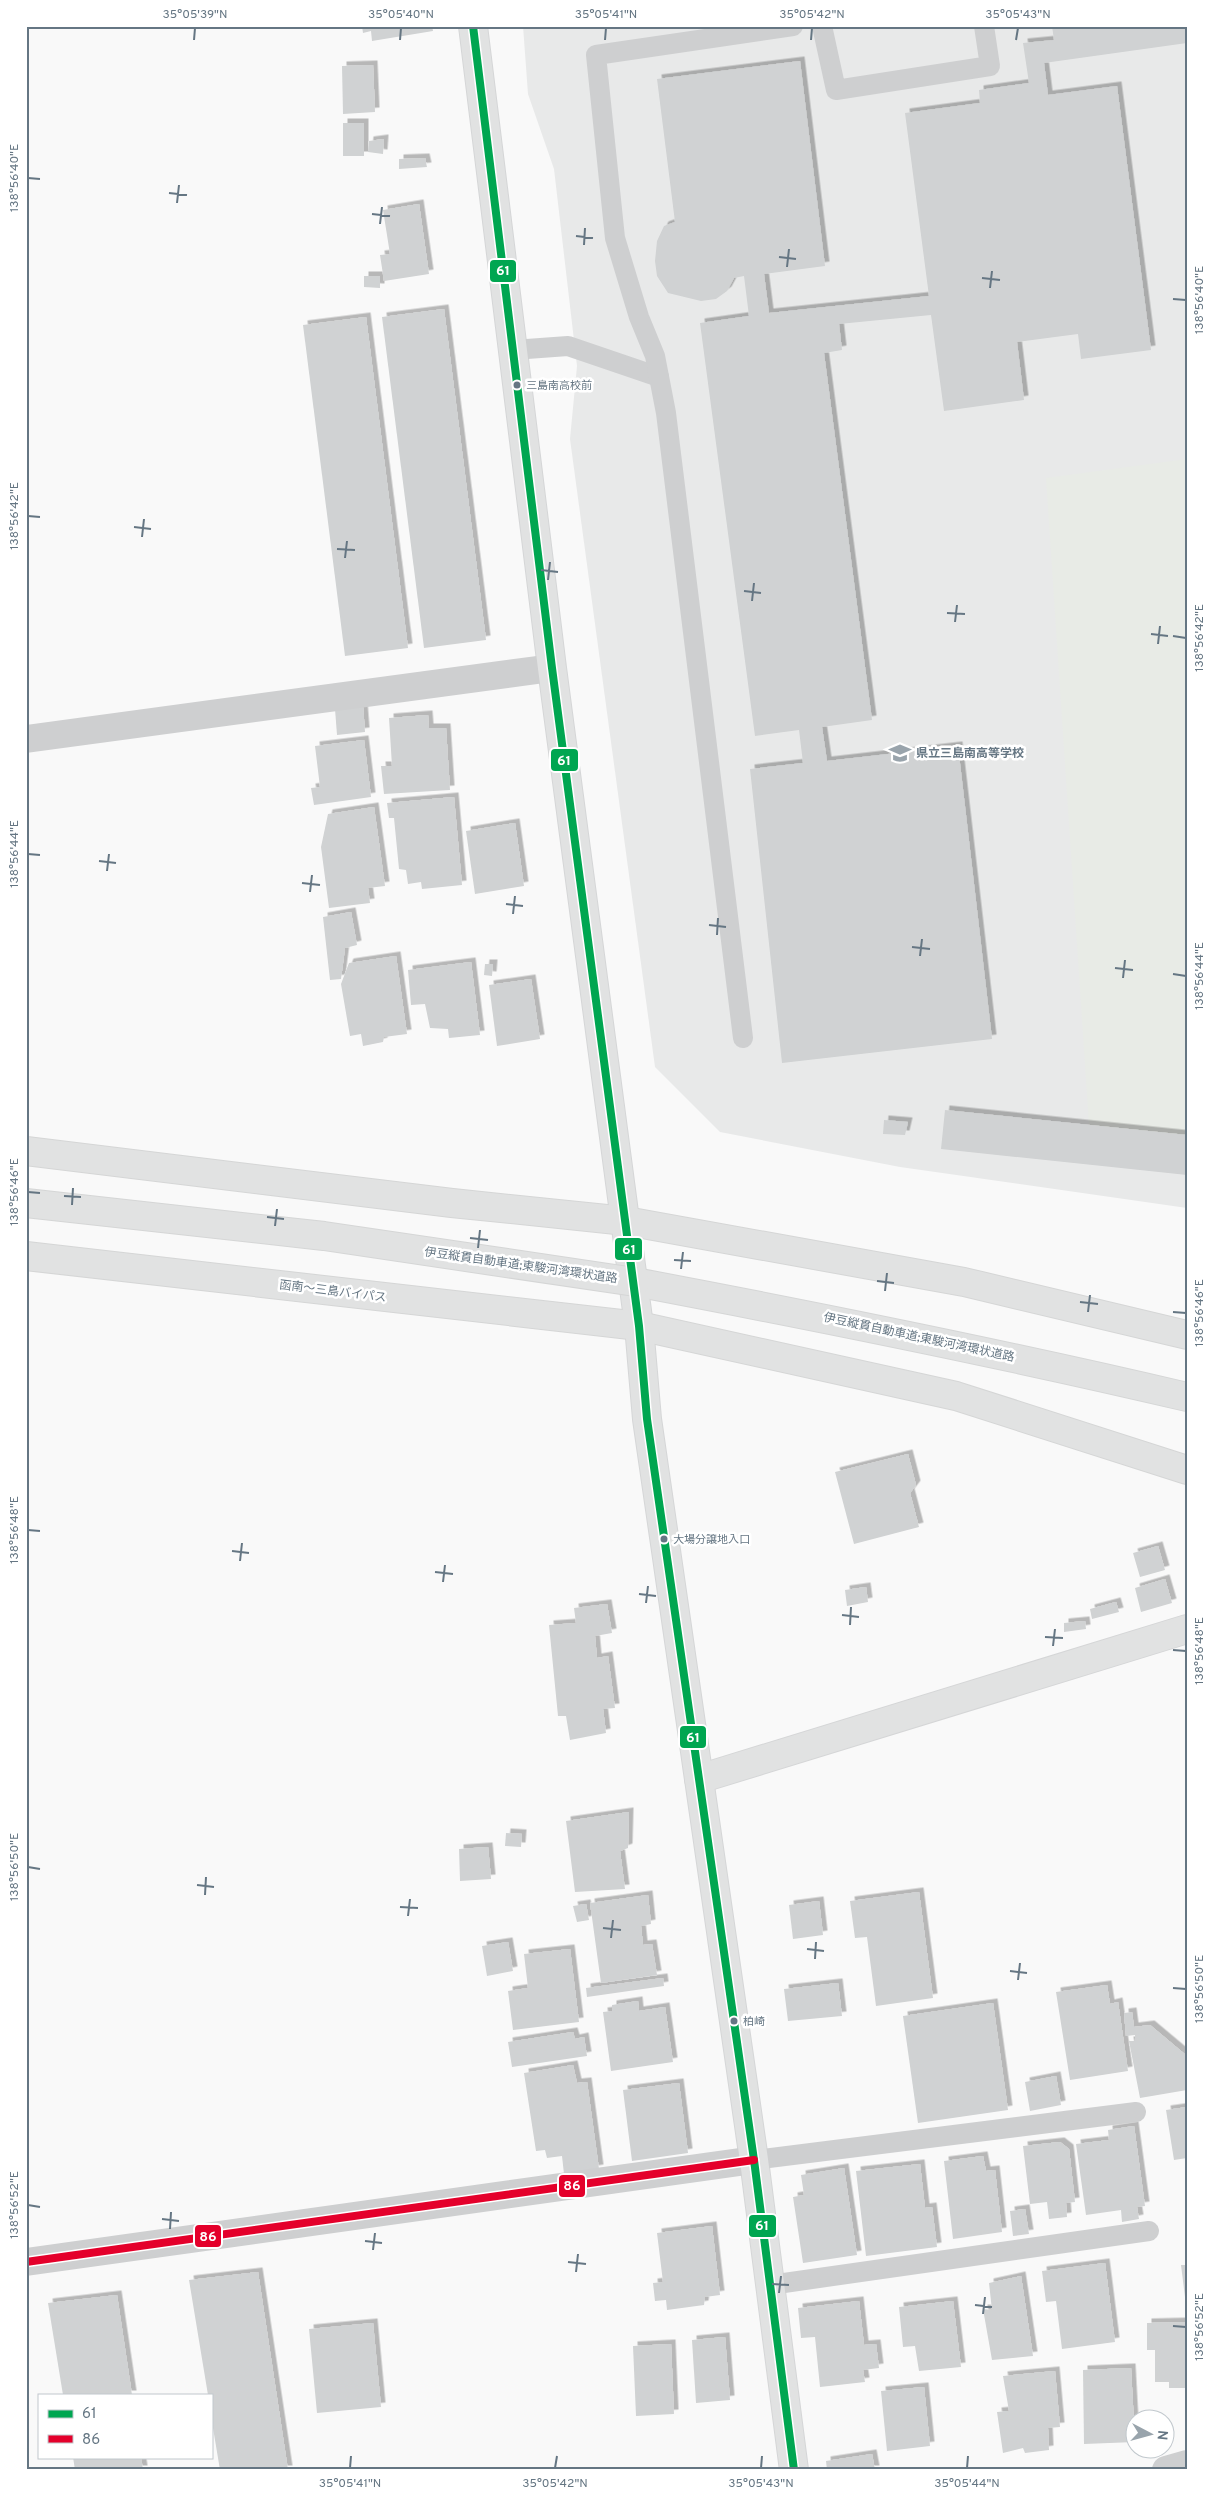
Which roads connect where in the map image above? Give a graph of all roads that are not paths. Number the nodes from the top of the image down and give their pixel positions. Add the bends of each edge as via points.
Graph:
1 (473, 26) edge
2 (793, 26) edge
3 (822, 26) edge
4 (984, 26) edge
5 (513, 350) junction
6 (659, 377) junction
7 (552, 668) junction
8 (26, 739) edge
9 (743, 1038) dead end
10 (26, 1151) edge
11 (26, 1203) edge
12 (626, 1221) junction
13 (26, 1256) edge
14 (639, 1326) junction
15 (1187, 1335) edge
16 (1187, 1397) edge
17 (1187, 1470) edge
18 (1187, 1629) edge
19 (699, 1778) junction
20 (1136, 2112) dead end
21 (754, 2160) junction
22 (1149, 2231) dead end
23 (26, 2262) edge
24 (770, 2285) junction
25 (1187, 2464) edge
26 (794, 2470) edge
27 (1166, 2470) edge

1 - 5 main road
2 - 6 lane via 596,55 614,238 655,356
3 - 4 lane via 836,90 990,66
5 - 6 lane via 568,346
5 - 7 main road
6 - 9 lane
7 - 8 street
7 - 12 main road
10 - 12 main road
11 - 16 main road, 伊豆縦貫自動車道;東駿河湾環状道路, bridge via 324,1236 622,1280 1032,1360
12 - 14 main road
12 - 15 main road via 964,1282
13 - 14 main road, 函南～三島バイパス
14 - 17 main road, 函南～三島バイパス via 956,1396
14 - 19 main road via 647,1419
18 - 19 main road
19 - 21 main road
20 - 21 lane
21 - 23 street
21 - 24 main road
22 - 24 lane
24 - 26 main road
25 - 27 street

